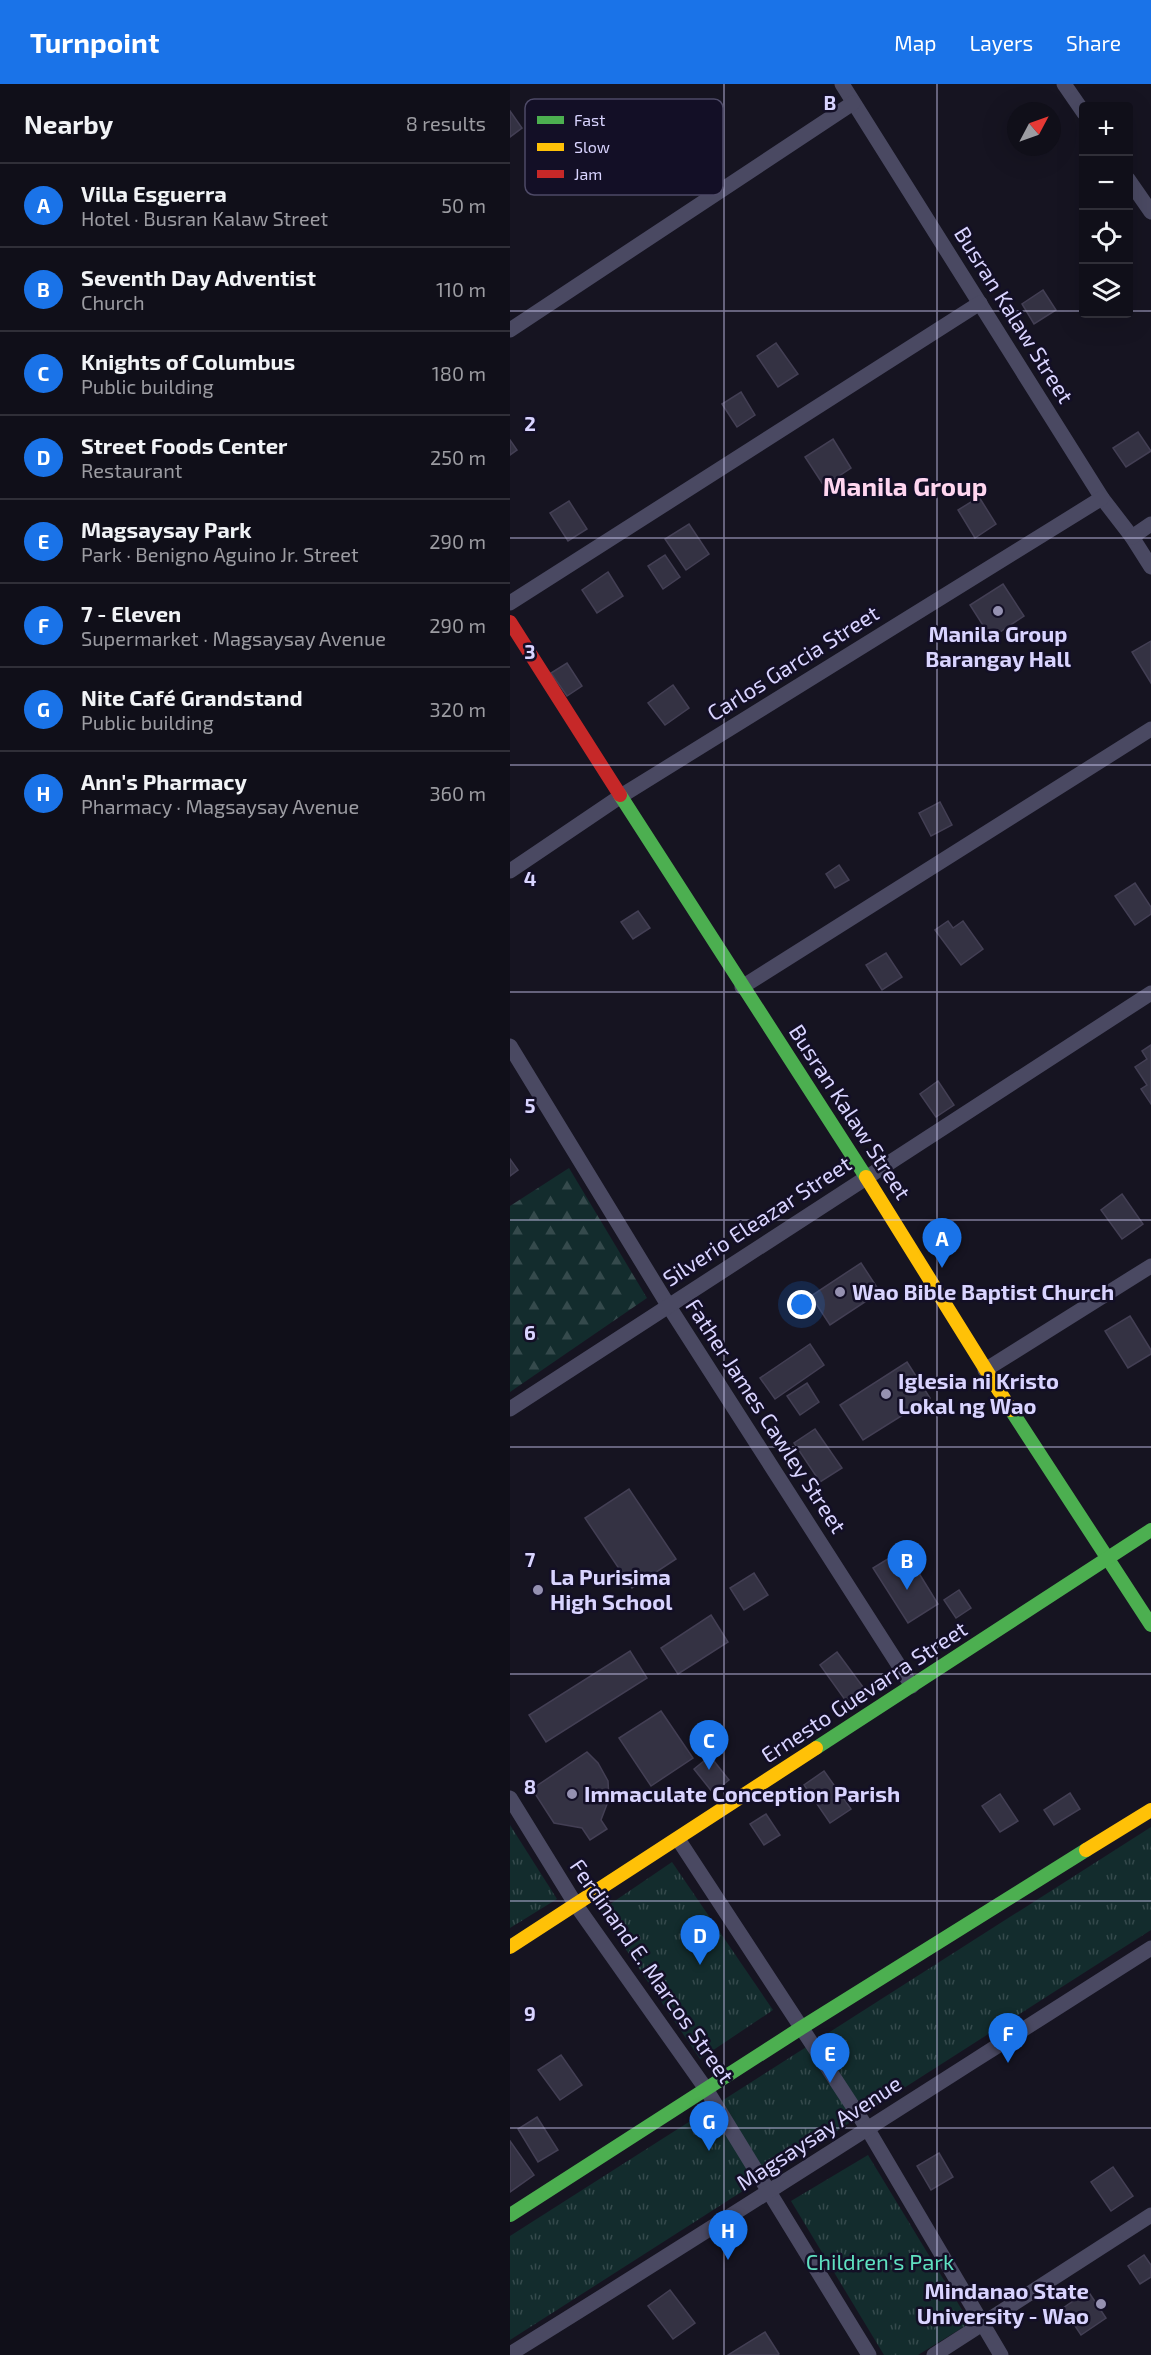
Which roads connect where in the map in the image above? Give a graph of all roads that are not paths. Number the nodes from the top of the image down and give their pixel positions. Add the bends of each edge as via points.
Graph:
1 (842, 84) edge
2 (1064, 84) edge
3 (853, 103) junction
4 (1079, 107) edge
5 (1133, 186) edge
6 (723, 189) edge
7 (714, 195) edge
8 (1151, 212) edge
9 (980, 303) junction
10 (510, 330) edge
11 (1102, 498) junction
12 (1151, 524) edge
13 (1132, 537) junction
14 (1151, 567) edge
15 (510, 603) edge
16 (510, 622) edge
17 (1151, 729) edge
18 (621, 796) junction
19 (510, 871) edge
20 (742, 987) junction
21 (1151, 993) edge
22 (510, 1046) edge
23 (866, 1177) junction
24 (1151, 1266) edge
25 (668, 1305) junction
26 (985, 1370) junction
27 (510, 1410) edge
28 (1151, 1530) edge
29 (1107, 1556) junction
30 (1151, 1625) edge
31 (912, 1686) junction
32 (510, 1798) edge
33 (1151, 1810) edge
34 (678, 1839) junction
35 (576, 1905) junction
36 (510, 1947) edge
37 (1151, 1948) edge
38 (801, 2028) junction
39 (706, 2088) junction
40 (867, 2128) junction
41 (770, 2192) junction
42 (510, 2215) edge
43 (1151, 2215) edge
44 (982, 2324) junction
45 (510, 2354) edge
46 (869, 2355) edge
47 (934, 2355) edge
48 (1001, 2355) edge

1 - 3 street, Busran Kalaw Street
2 - 4 street
3 - 6 street
3 - 9 street, Busran Kalaw Street
5 - 8 street
7 - 10 street
9 - 11 street, Busran Kalaw Street
9 - 15 street
11 - 13 street, Busran Kalaw Street
11 - 18 street, Carlos Garcia Street
12 - 13 street
13 - 14 street, Busran Kalaw Street
16 - 18 street, Busran Kalaw Street
17 - 20 street
18 - 19 street, Carlos Garcia Street
18 - 20 street, Busran Kalaw Street
20 - 23 street, Busran Kalaw Street
21 - 23 street, Silverio Eleazar Street
22 - 25 street, Father James Cawley Street
23 - 25 street, Silverio Eleazar Street
23 - 26 street, Busran Kalaw Street
24 - 26 street
25 - 27 street, Silverio Eleazar Street
25 - 31 street, Father James Cawley Street
26 - 29 street, Busran Kalaw Street
28 - 29 street, Ernesto Guevarra Street
29 - 30 street, Busran Kalaw Street
29 - 31 street, Ernesto Guevarra Street
31 - 34 street, Ernesto Guevarra Street
32 - 35 street, Ferdinand E. Marcos Street
33 - 38 street
34 - 35 street, Ernesto Guevarra Street
34 - 38 street
35 - 36 street, Ernesto Guevarra Street
35 - 39 street, Ferdinand E. Marcos Street
37 - 40 street, Magsaysay Avenue
38 - 39 street
38 - 40 street
39 - 41 street, Ferdinand E. Marcos Street
39 - 42 street
40 - 41 street, Magsaysay Avenue
40 - 44 street
41 - 45 street, Magsaysay Avenue
41 - 46 street, Ferdinand E. Marcos Street
43 - 44 street
44 - 47 street
44 - 48 street

